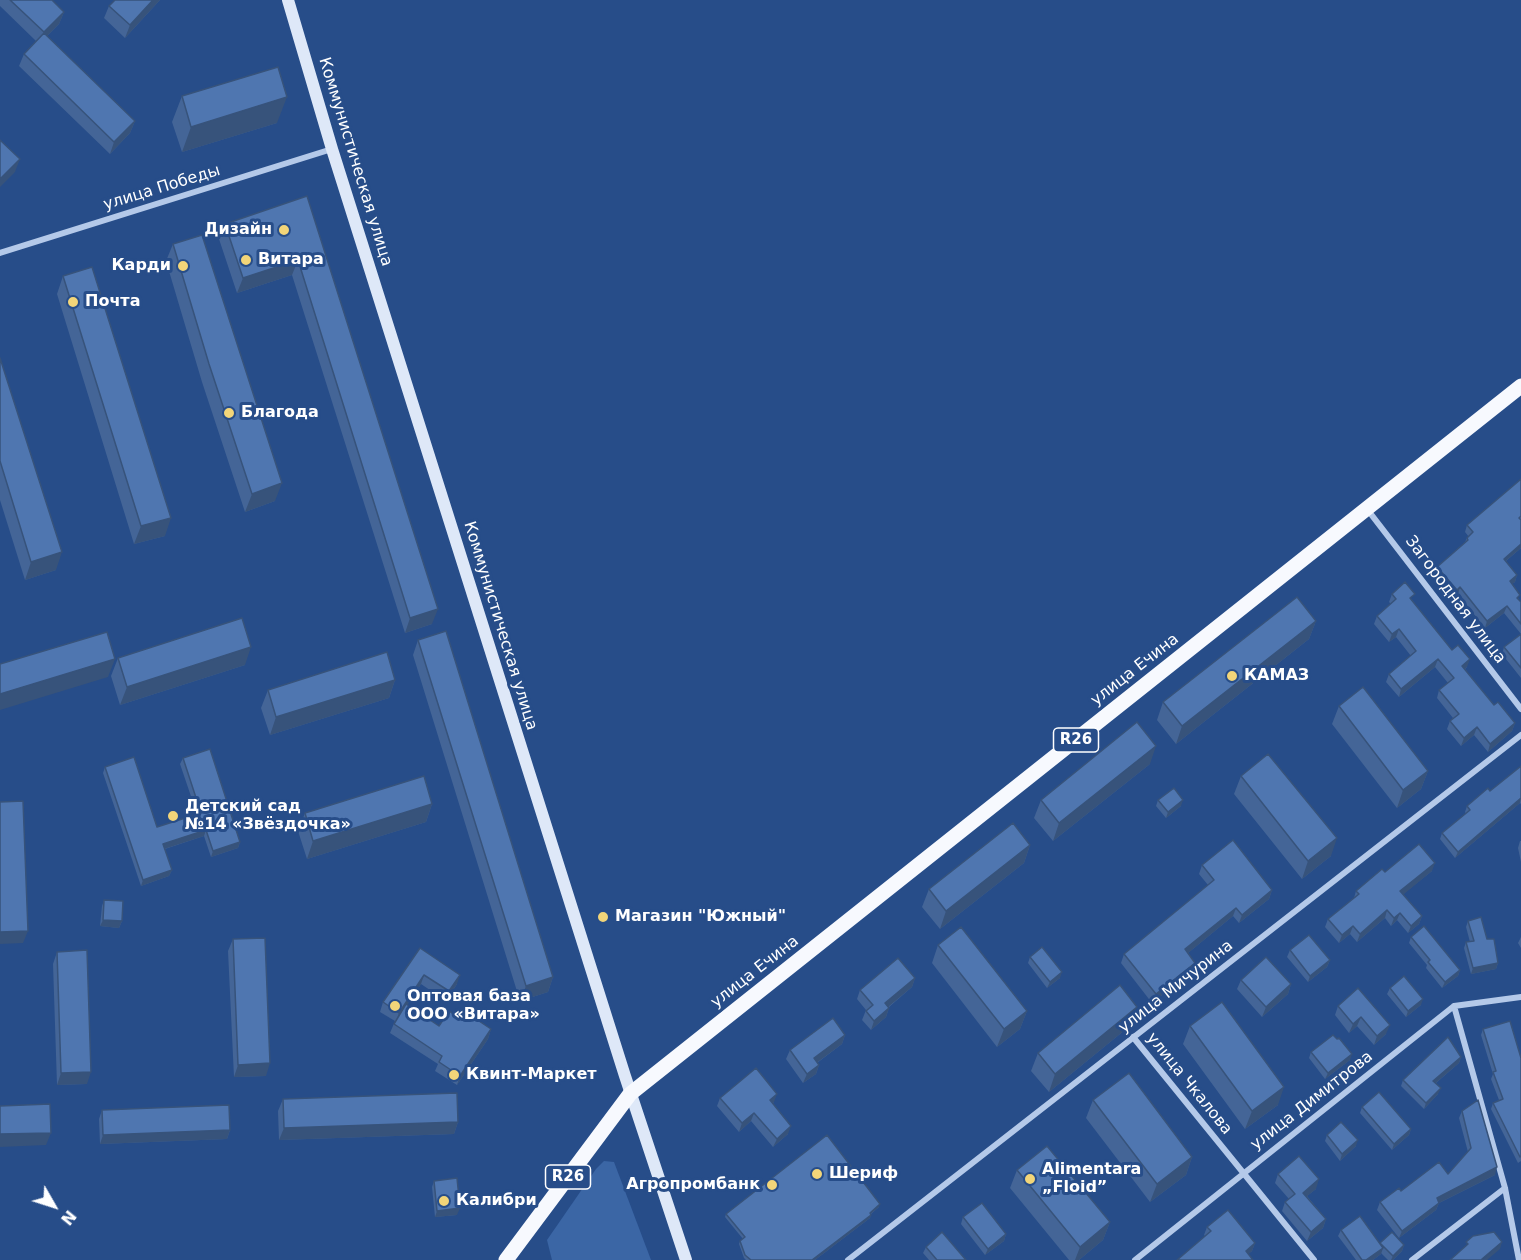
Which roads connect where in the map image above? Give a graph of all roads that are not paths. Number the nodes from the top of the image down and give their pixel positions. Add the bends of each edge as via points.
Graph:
1 (288, 0) edge
2 (332, 149) junction
3 (0, 253) edge
4 (1521, 386) edge
5 (1367, 508) junction
6 (1521, 709) edge
7 (1521, 735) edge
8 (1521, 998) edge
9 (1454, 1006) junction
10 (1133, 1037) junction
11 (630, 1094) junction
12 (1244, 1173) junction
13 (1505, 1188) junction
14 (506, 1260) edge
15 (686, 1260) edge
16 (848, 1260) edge
17 (1135, 1260) edge
18 (1314, 1260) edge
19 (1412, 1260) edge
20 (1519, 1260) edge

1 - 2 main road, Коммунистическая улица
2 - 3 street, улица Победы
2 - 11 main road, Коммунистическая улица
4 - 5 main road, улица Ечина / R26
5 - 6 street, Загородная улица
5 - 11 main road, улица Ечина / R26
7 - 10 street, улица Мичурина
8 - 9 street
9 - 12 street, улица Димитрова
9 - 13 street
10 - 12 street, улица Чкалова
10 - 16 street, улица Мичурина
11 - 14 main road, R26
11 - 15 main road, Коммунистическая улица
12 - 17 street, улица Димитрова
12 - 18 street, улица Чкалова
13 - 19 street
13 - 20 street

